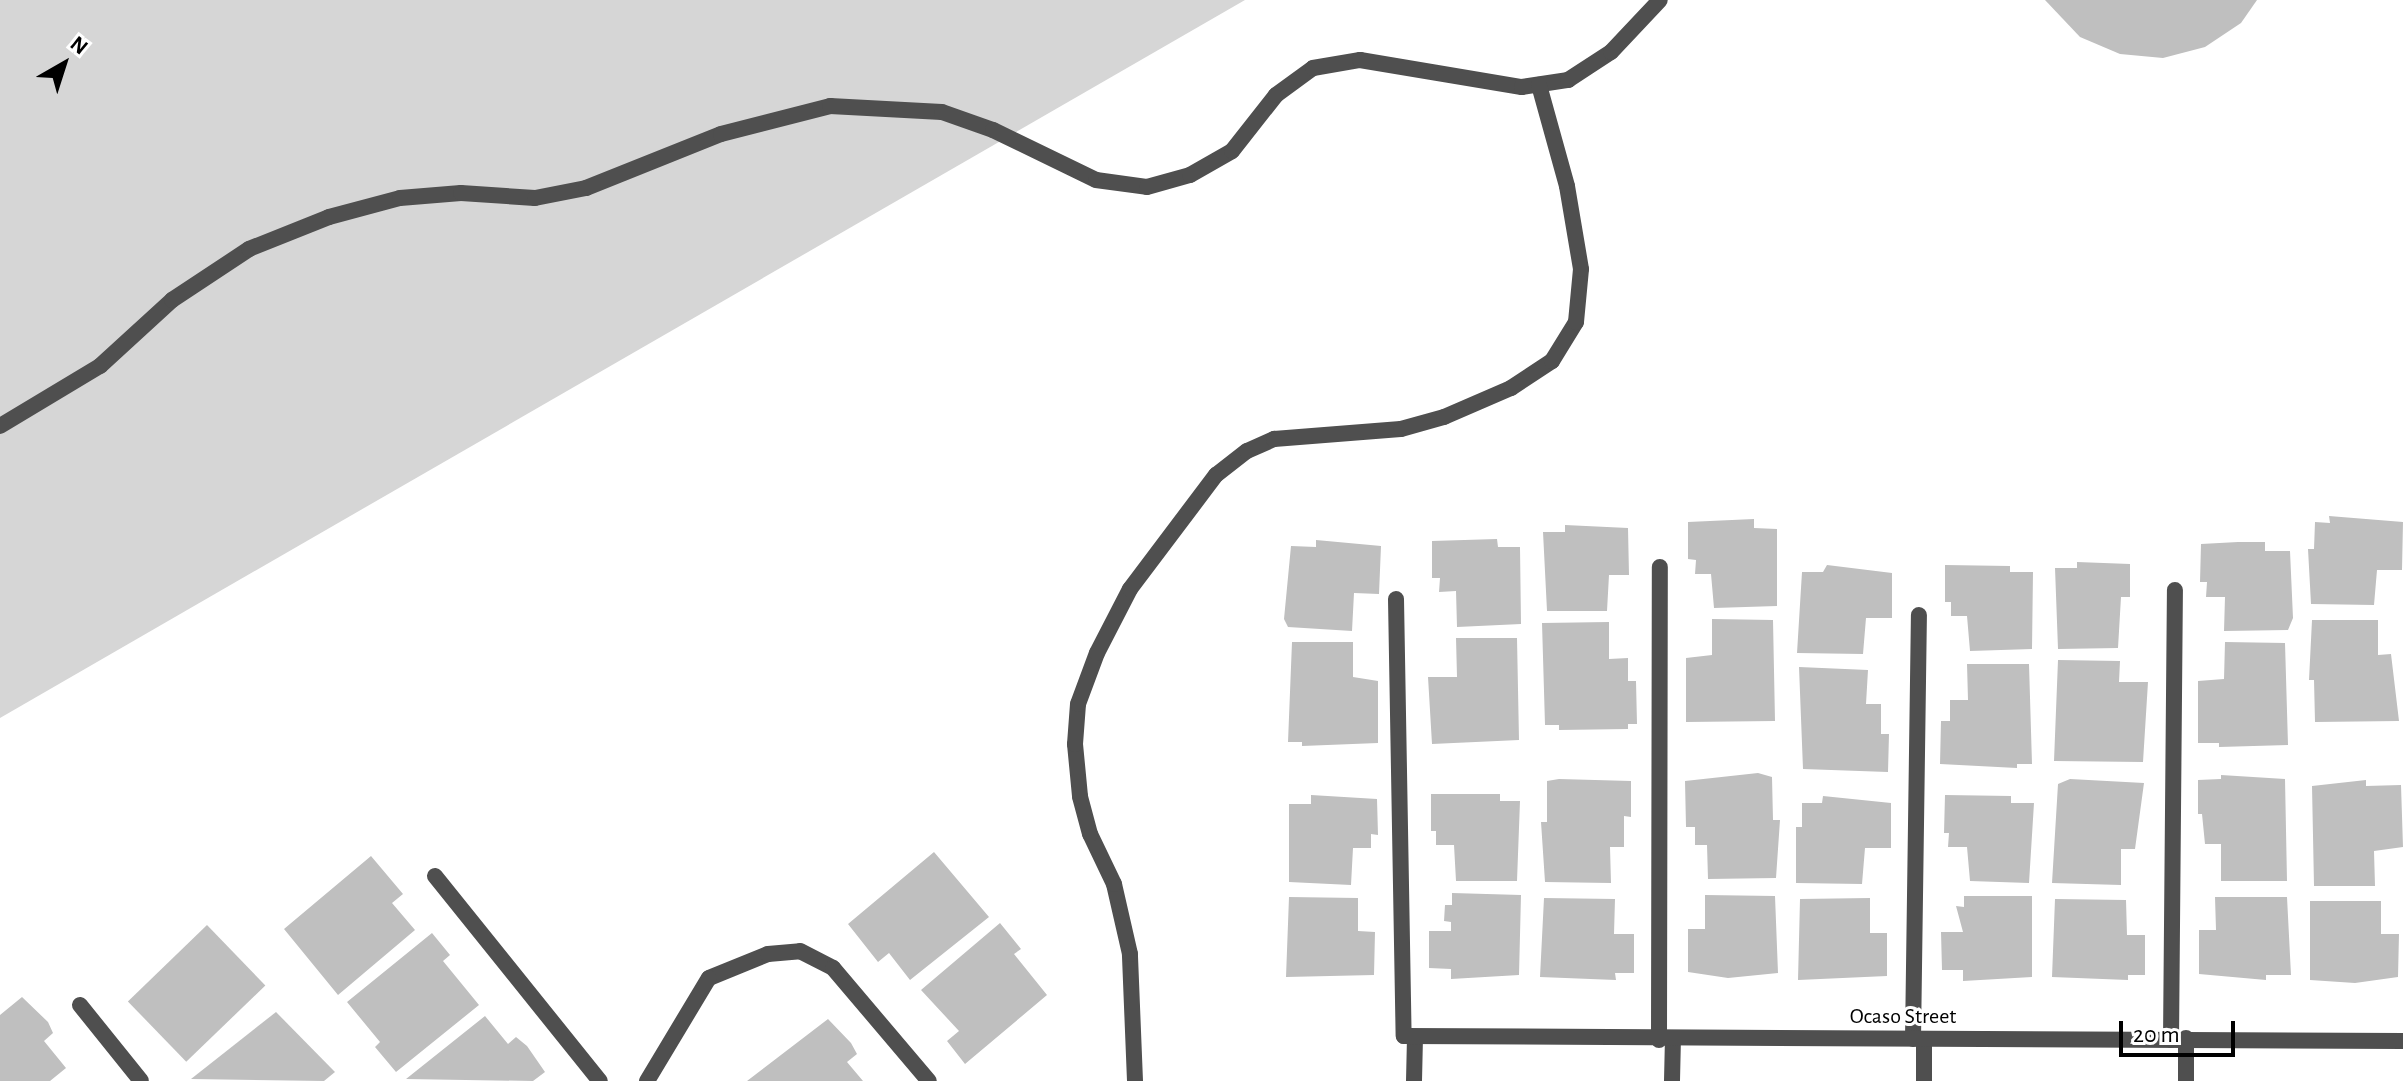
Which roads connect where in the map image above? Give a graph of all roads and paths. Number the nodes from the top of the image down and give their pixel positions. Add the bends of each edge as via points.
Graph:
1 (1660, 0) edge
2 (1539, 85) junction
3 (0, 426) edge
4 (1660, 567) dead end
5 (2175, 590) dead end
6 (1396, 599) dead end
7 (1919, 615) dead end
8 (435, 876) dead end
9 (80, 1005) dead end
10 (1409, 1037) junction
11 (1666, 1039) junction
12 (1918, 1039) junction
13 (2179, 1039) junction
14 (2403, 1041) edge
15 (141, 1081) edge
16 (600, 1081) edge
17 (647, 1081) edge
18 (929, 1081) edge
19 (1135, 1081) edge
20 (1414, 1081) edge
21 (1672, 1081) edge
22 (1924, 1081) edge
23 (2186, 1081) edge

1 - 2 street via 1611,52 1568,80
2 - 3 street via 1480,83 1408,64 1360,60 1313,68 1276,95 1232,151 1190,175 1147,187 1096,180 993,130 942,112 830,106 721,134 586,188 535,198 461,193 400,198 329,217 249,249 172,300 100,366
2 - 19 street via 1567,186 1581,269 1576,322 1552,361 1511,388 1430,421 1401,429 1274,439 1247,451 1216,475 1130,589 1097,653 1078,704 1075,744 1080,796 1090,834 1114,884 1130,954
4 - 11 street
5 - 13 street
6 - 10 street
7 - 12 street
8 - 16 street
9 - 15 street
10 - 11 street, Ocaso Street
10 - 20 street
11 - 12 street, Ocaso Street
11 - 21 street
12 - 13 street, Ocaso Street
12 - 22 street
13 - 14 street, Ocaso Street
13 - 23 street
17 - 18 street via 709,978 768,954 800,951 833,968

